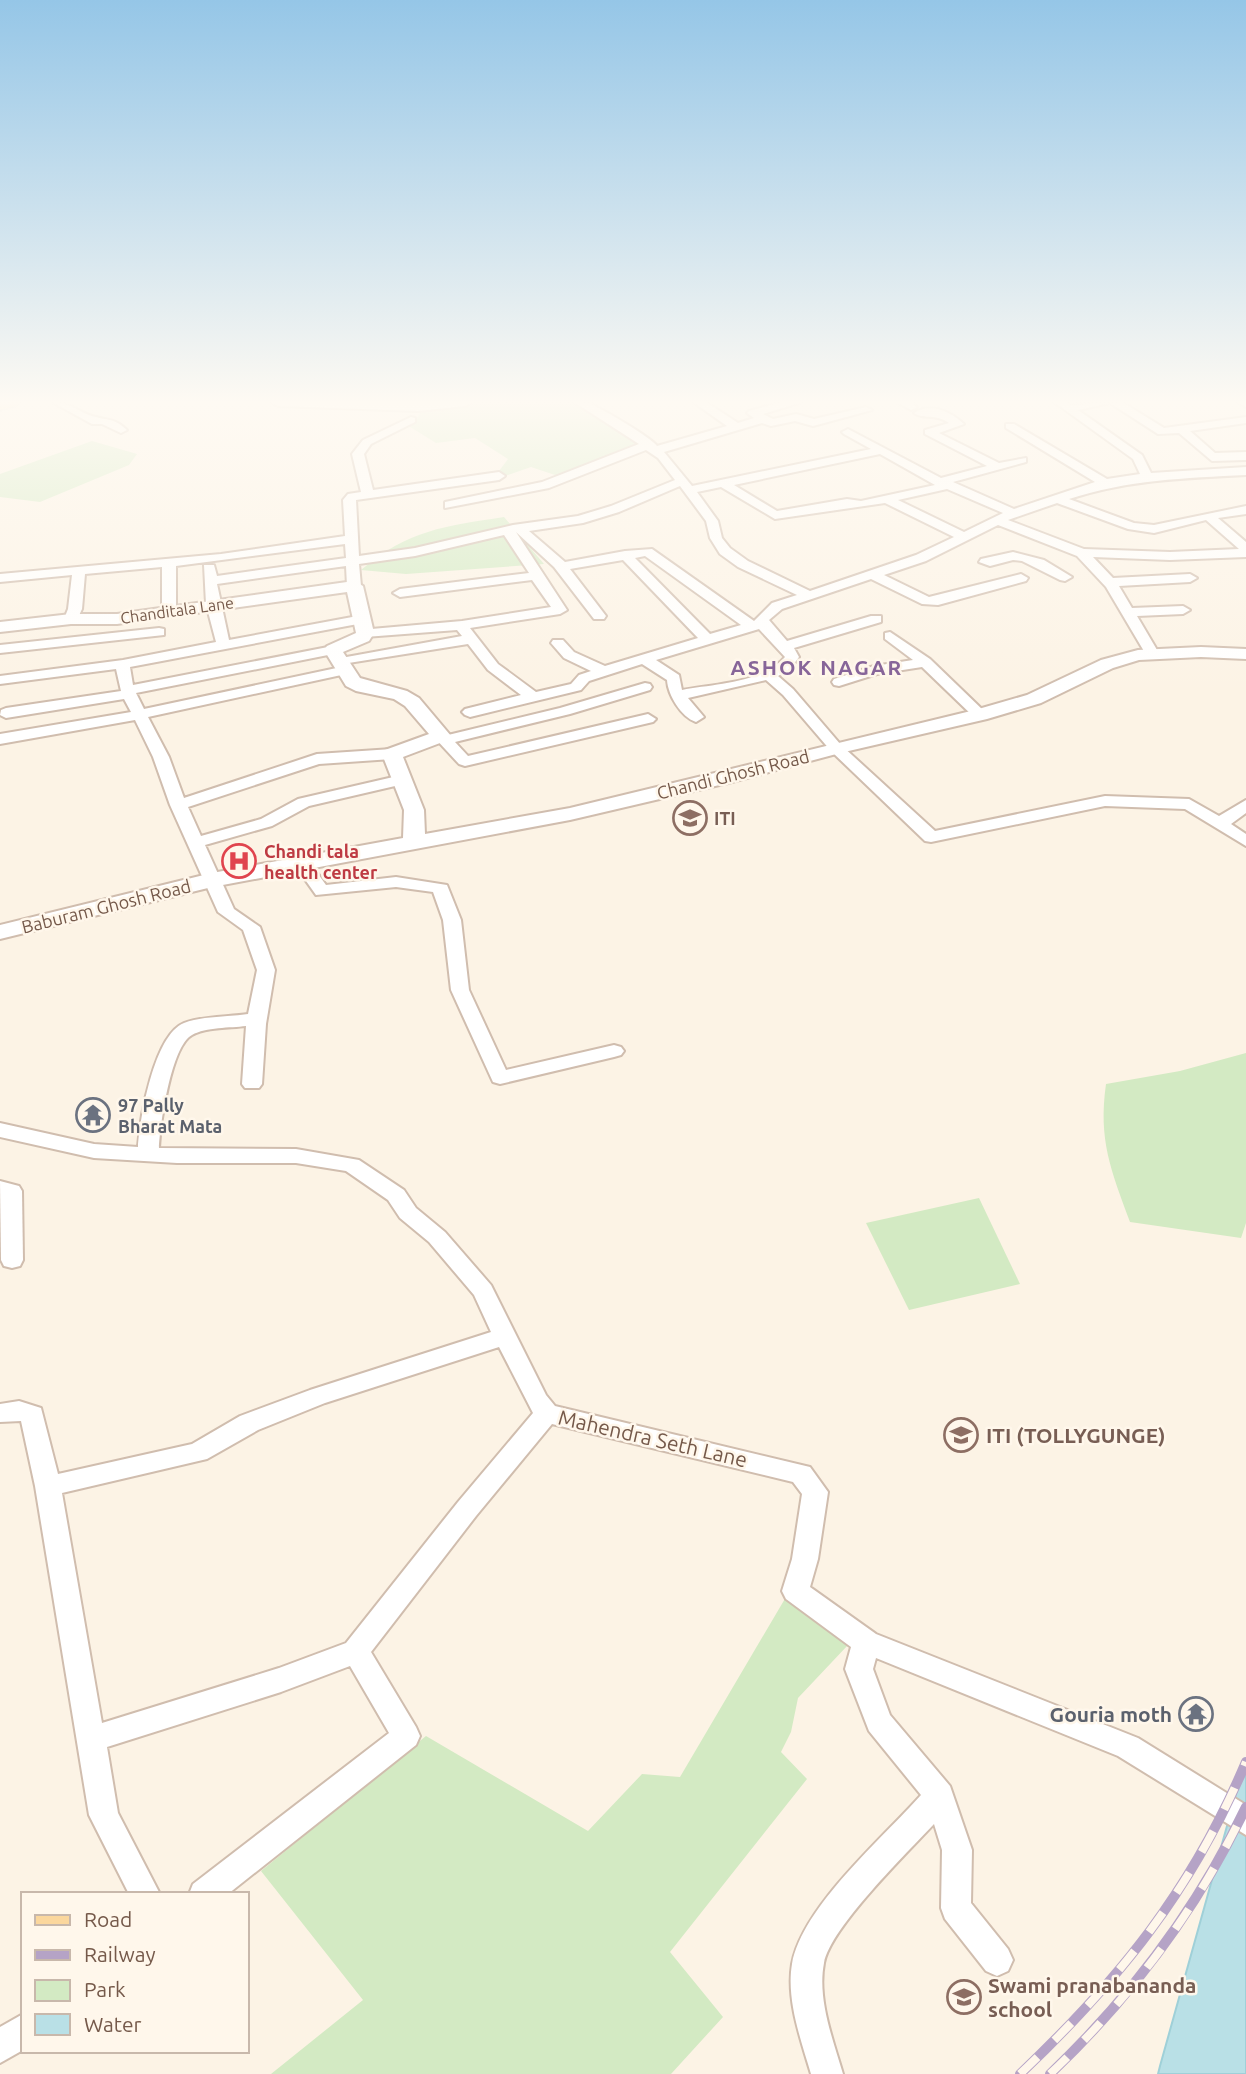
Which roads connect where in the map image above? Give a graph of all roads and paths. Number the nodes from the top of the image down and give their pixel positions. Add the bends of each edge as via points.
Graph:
1 (350, 499) edge
2 (479, 499) edge
3 (646, 499) edge
4 (695, 499) edge
5 (748, 499) edge
6 (892, 499) edge
7 (980, 499) edge
8 (1054, 499) edge
9 (1058, 499) edge
10 (888, 500) junction
11 (449, 505) dead end
12 (1246, 510) edge
13 (1013, 513) junction
14 (1208, 516) junction
15 (996, 520) junction
16 (513, 529) junction
17 (963, 536) junction
18 (351, 539) junction
19 (1246, 551) edge
20 (1082, 553) junction
21 (625, 555) junction
22 (208, 559) junction
23 (351, 561) junction
24 (169, 562) junction
25 (986, 562) dead end
26 (561, 567) junction
27 (79, 572) junction
28 (874, 575) junction
29 (536, 576) junction
30 (1065, 577) dead end
31 (0, 578) edge
32 (1021, 578) dead end
33 (1190, 578) dead end
34 (211, 581) junction
35 (1109, 582) junction
36 (354, 586) junction
37 (400, 593) dead end
38 (808, 595) junction
39 (213, 604) junction
40 (1182, 610) dead end
41 (169, 611) junction
42 (1127, 612) junction
43 (600, 616) dead end
44 (71, 619) junction
45 (876, 619) dead end
46 (758, 625) junction
47 (364, 626) junction
48 (0, 627) edge
49 (159, 632) dead end
50 (466, 632) junction
51 (890, 636) dead end
52 (708, 640) junction
53 (558, 643) dead end
54 (224, 646) junction
55 (785, 646) junction
56 (0, 649) edge
57 (1153, 654) junction
58 (1246, 654) edge
59 (646, 660) junction
60 (340, 661) junction
61 (925, 662) junction
62 (123, 664) junction
63 (604, 671) junction
64 (770, 676) junction
65 (0, 680) edge
66 (838, 682) dead end
67 (645, 687) dead end
68 (128, 692) junction
69 (678, 695) junction
70 (533, 697) junction
71 (470, 712) dead end
72 (6, 713) dead end
73 (139, 715) junction
74 (980, 715) junction
75 (696, 717) dead end
76 (648, 719) dead end
77 (443, 738) junction
78 (0, 739) edge
79 (836, 748) junction
80 (392, 754) junction
81 (402, 780) junction
82 (178, 805) junction
83 (1244, 808) edge
84 (1221, 823) junction
85 (1246, 841) edge
86 (195, 842) junction
87 (414, 845) junction
88 (302, 864) junction
89 (212, 880) junction
90 (0, 932) edge
91 (256, 1019) junction
92 (614, 1051) dead end
93 (252, 1084) dead end
94 (0, 1130) edge
95 (148, 1154) junction
96 (0, 1188) edge
97 (12, 1259) dead end
98 (505, 1336) junction
99 (0, 1413) edge
100 (547, 1413) junction
101 (48, 1486) junction
102 (866, 1642) junction
103 (356, 1651) junction
104 (92, 1739) junction
105 (940, 1796) junction
106 (1246, 1821) edge
107 (144, 1892) edge
108 (207, 1892) edge
109 (997, 1960) dead end
110 (21, 2031) edge
111 (0, 2047) edge
112 (827, 2074) edge

1 - 18 street
2 - 11 street
3 - 16 street via 579,520
4 - 38 street via 712,521 724,551
5 - 10 street via 775,515
6 - 10 street
7 - 13 street
8 - 13 street
9 - 14 street via 1132,526 1154,529
10 - 17 street
12 - 14 street
13 - 15 street
14 - 19 street
15 - 17 street
15 - 20 street
16 - 23 street via 415,552
16 - 26 street
16 - 29 street
17 - 28 street
18 - 22 street
18 - 23 street
19 - 20 street via 1170,556
20 - 35 street
21 - 26 street
21 - 46 street via 647,552
21 - 52 street
22 - 24 street
22 - 34 street
23 - 34 street
23 - 36 street
24 - 27 street
24 - 41 street
25 - 30 street via 1013,556
26 - 43 street
27 - 31 street
27 - 44 street
28 - 32 street via 927,601
28 - 38 street
29 - 37 street
29 - 50 street via 560,610
33 - 35 street
34 - 39 street
35 - 42 street
36 - 39 street, Chanditala Lane
36 - 47 street
38 - 46 street via 777,606
39 - 41 street, Chanditala Lane
39 - 54 street
40 - 42 street
41 - 44 street, Chanditala Lane via 117,619
42 - 57 street
44 - 48 street, Chanditala Lane
45 - 55 street
46 - 52 street
46 - 55 street
47 - 50 street
47 - 54 street
47 - 60 street via 363,637
49 - 56 street
50 - 60 street
50 - 70 street via 493,667
51 - 61 street
52 - 59 street
53 - 63 street via 569,655
54 - 62 street
55 - 64 street via 790,662
57 - 58 street, Chandi Ghosh Road
57 - 74 street, Chandi Ghosh Road via 1107,664 1034,699
59 - 63 street
59 - 69 street via 674,678
60 - 68 street
60 - 73 street
60 - 77 street via 353,681 363,687 412,702
61 - 66 street via 874,670
61 - 74 street
62 - 65 street
62 - 68 street
63 - 70 street via 584,678 576,687
64 - 69 street
64 - 79 street
67 - 77 street via 565,711
68 - 72 street
68 - 73 street
69 - 75 street
70 - 71 street
73 - 78 street
73 - 82 street
74 - 79 street, Chandi Ghosh Road
76 - 77 street via 465,761
77 - 80 street
79 - 84 street via 931,837 1105,801 1189,804
79 - 87 street, Chandi Ghosh Road via 584,811
80 - 81 street
80 - 82 street via 317,759
81 - 86 street via 304,802 267,821
81 - 87 street via 414,810
82 - 86 street
83 - 84 street
84 - 85 street
86 - 89 street
87 - 88 street, Chandi Ghosh Road
88 - 89 street, Chandi Ghosh Road
88 - 92 street via 321,891 386,881 419,882 441,890 452,920 460,990 500,1078
89 - 90 street, Baburam Ghosh Road
89 - 91 street via 227,912 251,927 266,970
91 - 93 street
91 - 95 street via 189,1028 179,1035 161,1075 150,1119
94 - 95 street, Mahendra Seth Lane via 94,1150
95 - 98 street, Mahendra Seth Lane via 296,1156 352,1165 396,1195 408,1213 437,1237 483,1291
96 - 97 street via 11,1191
98 - 100 street, Mahendra Seth Lane
98 - 101 street via 318,1396 249,1423 198,1452
99 - 101 street via 19,1410 32,1415
100 - 102 street, Mahendra Seth Lane via 801,1474 815,1492 795,1591
100 - 103 street
101 - 104 street
102 - 105 street via 859,1669 879,1722
102 - 106 street, Mahendra Seth Lane via 1128,1747
103 - 104 street via 281,1681
103 - 108 street via 407,1736
104 - 107 street via 104,1815
105 - 109 street via 957,1850 956,1908
105 - 112 street via 831,1915 807,1960 808,2005
110 - 111 street

